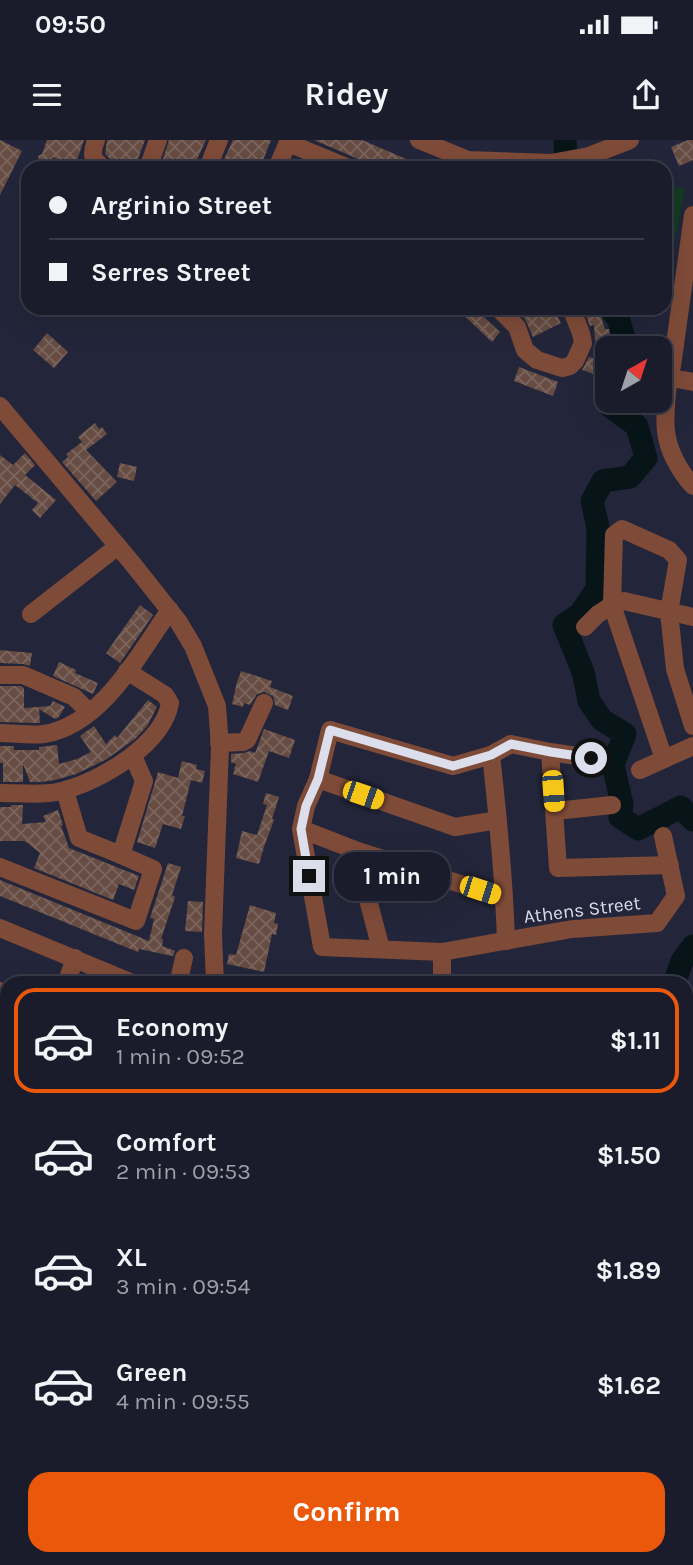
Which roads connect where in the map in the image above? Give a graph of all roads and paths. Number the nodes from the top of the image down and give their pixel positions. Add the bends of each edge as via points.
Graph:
1 (96, 140) edge
2 (158, 140) edge
3 (219, 140) edge
4 (419, 140) edge
5 (630, 140) edge
6 (288, 141) edge
7 (97, 161) edge
8 (150, 161) edge
9 (211, 161) edge
10 (280, 161) edge
11 (332, 161) edge
12 (496, 161) edge
13 (562, 161) edge
14 (693, 215) edge
15 (505, 315) edge
16 (574, 315) edge
17 (686, 320) edge
18 (678, 377) edge
19 (0, 406) edge
20 (693, 486) edge
21 (118, 546) junction
22 (612, 605) junction
23 (170, 610) junction
24 (668, 612) junction
25 (31, 614) dead end
26 (693, 617) edge
27 (585, 627) dead end
28 (127, 671) junction
29 (0, 675) edge
30 (264, 703) dead end
31 (89, 712) junction
32 (693, 726) edge
33 (0, 733) edge
34 (219, 743) junction
35 (693, 746) edge
36 (551, 752) junction
37 (491, 755) junction
38 (133, 756) junction
39 (591, 758) dead end
40 (664, 759) junction
41 (640, 770) dead end
42 (318, 779) junction
43 (65, 790) junction
44 (0, 793) edge
45 (612, 805) dead end
46 (555, 811) junction
47 (498, 820) junction
48 (301, 829) junction
49 (663, 836) dead end
50 (355, 850) junction
51 (121, 855) junction
52 (670, 865) junction
53 (0, 867) edge
54 (505, 898) junction
55 (0, 928) edge
56 (506, 941) junction
57 (381, 949) junction
58 (442, 952) junction
59 (184, 957) dead end
60 (75, 958) junction
61 (69, 976) edge
62 (117, 976) edge
63 (180, 976) edge
64 (215, 976) edge
65 (442, 976) edge

1 - 7 street via 92,151
2 - 8 street
3 - 9 street
4 - 12 street via 468,160
5 - 13 street
6 - 10 street
6 - 11 street
14 - 17 street
15 - 16 street via 517,327 525,350 537,360 562,368 575,361 583,343
17 - 18 street
18 - 20 street via 666,432 679,468
19 - 21 street
21 - 23 street
21 - 25 street
22 - 24 street via 624,601
22 - 24 street via 614,535 622,530 669,550 678,560
22 - 27 street
22 - 40 street
23 - 28 street
23 - 34 street via 193,646 217,706
24 - 26 street
24 - 32 street via 675,669
28 - 31 street via 112,693
28 - 38 street via 165,695 170,704 153,738
29 - 31 street via 23,675 74,697
30 - 34 street via 247,740
31 - 33 street via 69,726 44,734
34 - 64 street
35 - 40 street
36 - 37 street via 511,744
36 - 39 street
36 - 46 street
37 - 42 street via 453,766 330,730
37 - 47 street
38 - 43 street via 103,775
38 - 51 street via 144,781
40 - 41 street
42 - 47 street via 455,827
42 - 48 street
43 - 44 street
43 - 51 street via 79,838
45 - 46 street
46 - 52 street via 558,868
47 - 54 street
48 - 50 street
48 - 57 street, Athens Street via 322,947
49 - 52 street, Athens Street
50 - 54 street
50 - 57 street
51 - 53 street via 153,869 136,921
52 - 56 street, Athens Street via 676,896 657,923 572,929
54 - 56 street
55 - 60 street
56 - 58 street, Athens Street
57 - 58 street, Athens Street
58 - 65 street
59 - 63 street
60 - 61 street
60 - 62 street

